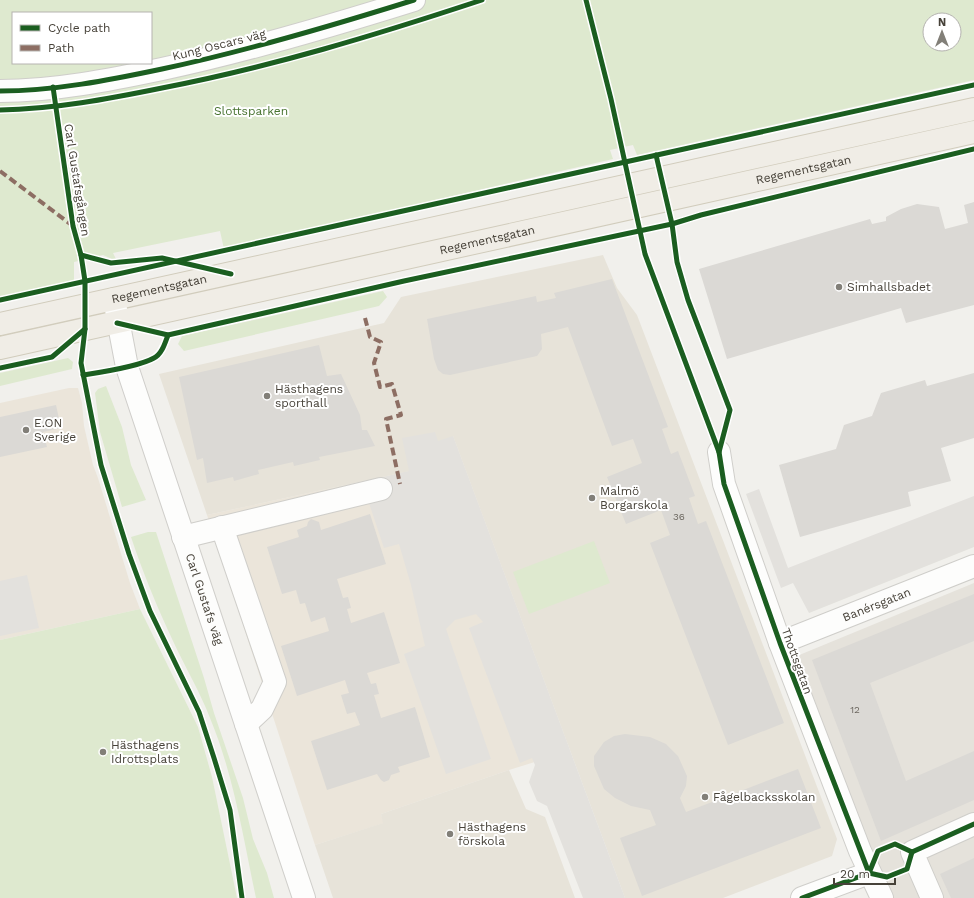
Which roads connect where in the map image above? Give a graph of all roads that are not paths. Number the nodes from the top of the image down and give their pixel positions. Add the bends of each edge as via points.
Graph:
1 (414, 0) edge
2 (0, 91) edge
3 (974, 109) edge
4 (974, 132) edge
5 (114, 299) junction
6 (117, 322) junction
7 (0, 324) edge
8 (0, 348) edge
9 (719, 452) dead end
10 (381, 489) dead end
11 (222, 527) junction
12 (183, 537) junction
13 (974, 566) edge
14 (780, 643) junction
15 (246, 724) junction
16 (974, 824) edge
17 (869, 873) junction
18 (304, 898) edge
19 (802, 898) edge
20 (882, 898) edge
21 (932, 898) edge

1 - 2 street, Kung Oscars väg via 260,46 171,67 89,83
3 - 5 main road, Regementsgatan
4 - 6 main road, Regementsgatan
5 - 6 street, Carl Gustafs väg
5 - 7 main road, Regementsgatan
6 - 8 main road, Regementsgatan
6 - 12 street, Carl Gustafs väg via 127,367
9 - 14 street, Thottsgatan via 724,484
10 - 11 street
11 - 12 street
11 - 15 street via 275,682 262,709
12 - 15 street, Carl Gustafs väg
13 - 14 street, Banérsgatan
14 - 17 street, Thottsgatan
15 - 18 street, Carl Gustafs väg
16 - 21 street via 912,852
17 - 19 street
17 - 20 street, Thottsgatan

